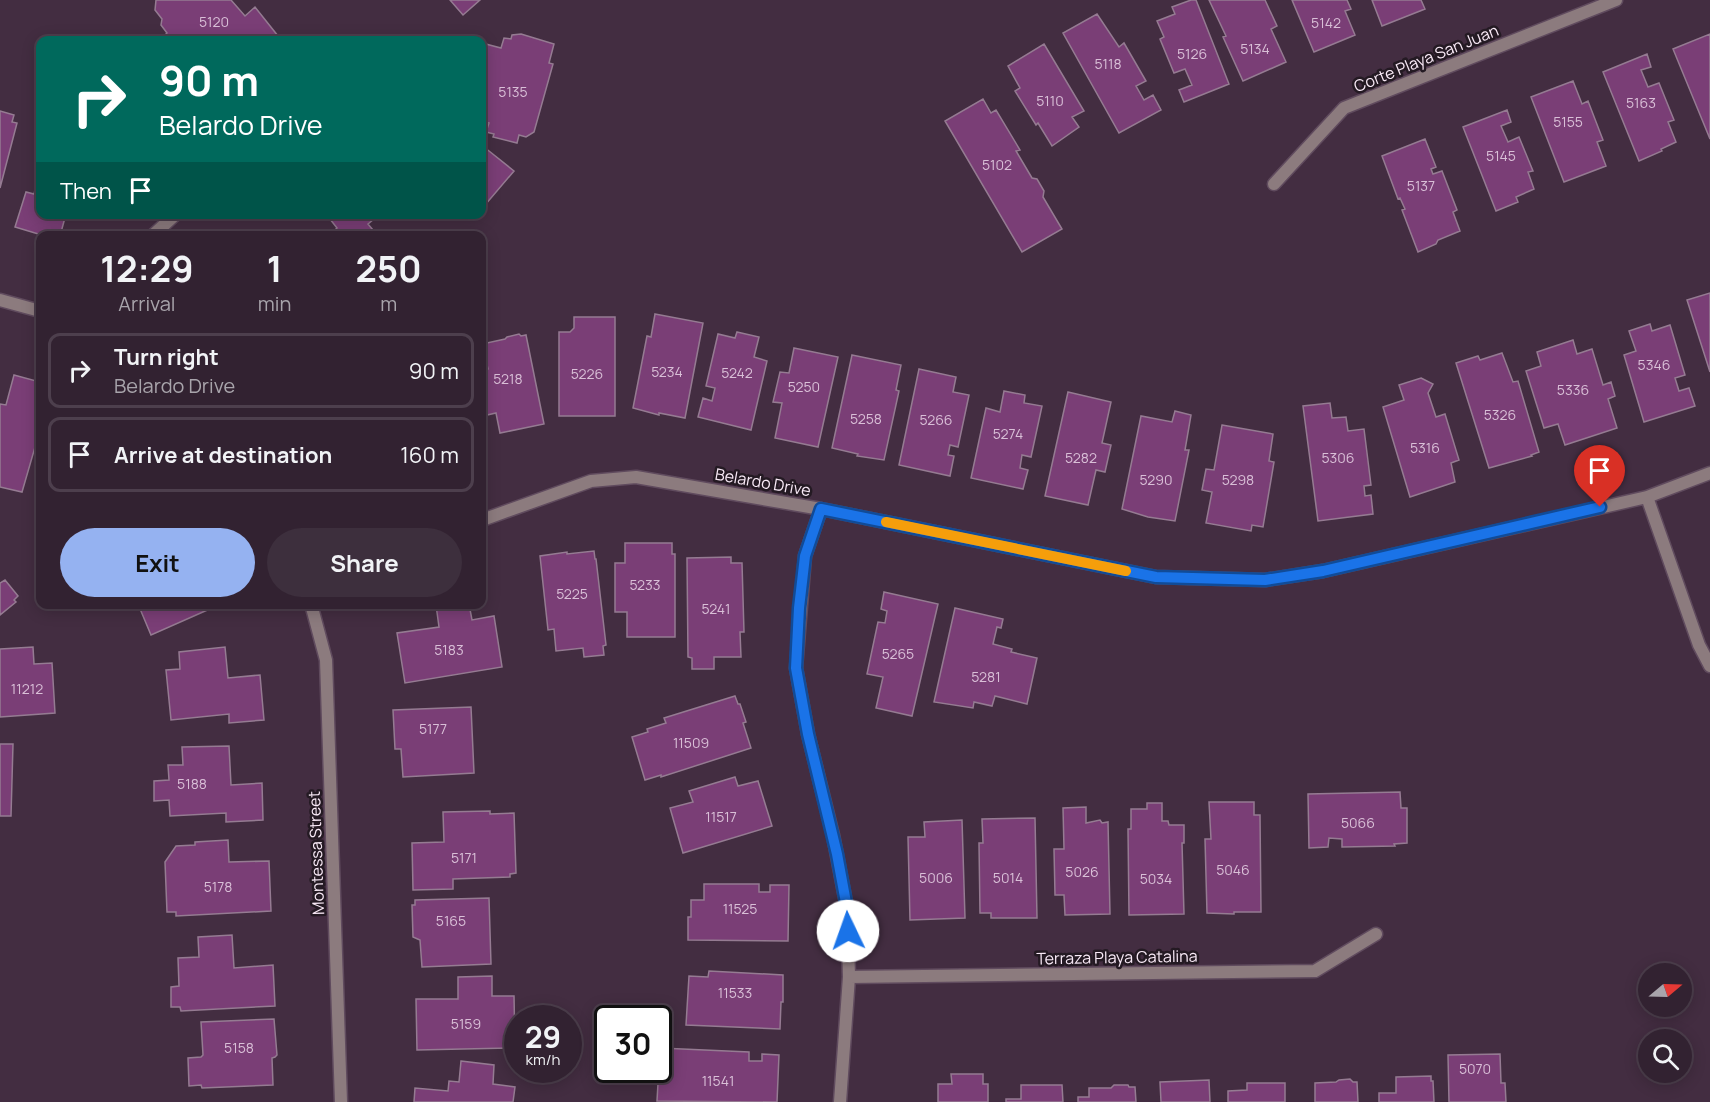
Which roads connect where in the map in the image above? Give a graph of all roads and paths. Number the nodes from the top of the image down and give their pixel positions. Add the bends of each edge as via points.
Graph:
1 (1616, 0) edge
2 (1274, 184) dead end
3 (171, 219) edge
4 (157, 231) edge
5 (0, 300) edge
6 (36, 310) edge
7 (1710, 473) edge
8 (1647, 497) junction
9 (821, 509) junction
10 (486, 519) edge
11 (312, 609) edge
12 (1710, 666) edge
13 (1376, 934) dead end
14 (849, 977) junction
15 (341, 1102) edge
16 (840, 1102) edge

1 - 2 street, Corte Playa San Juan via 1344,108
3 - 4 street
5 - 6 street
7 - 8 street, Belardo Drive
8 - 9 street, Belardo Drive via 1323,571 1265,580 1156,577
8 - 12 street
9 - 10 street, Belardo Drive via 636,477 591,481
9 - 14 street via 805,556 796,668 847,908
11 - 15 street, Montessa Street via 326,660
13 - 14 street, Terraza Playa Catalina via 1315,971
14 - 16 street

